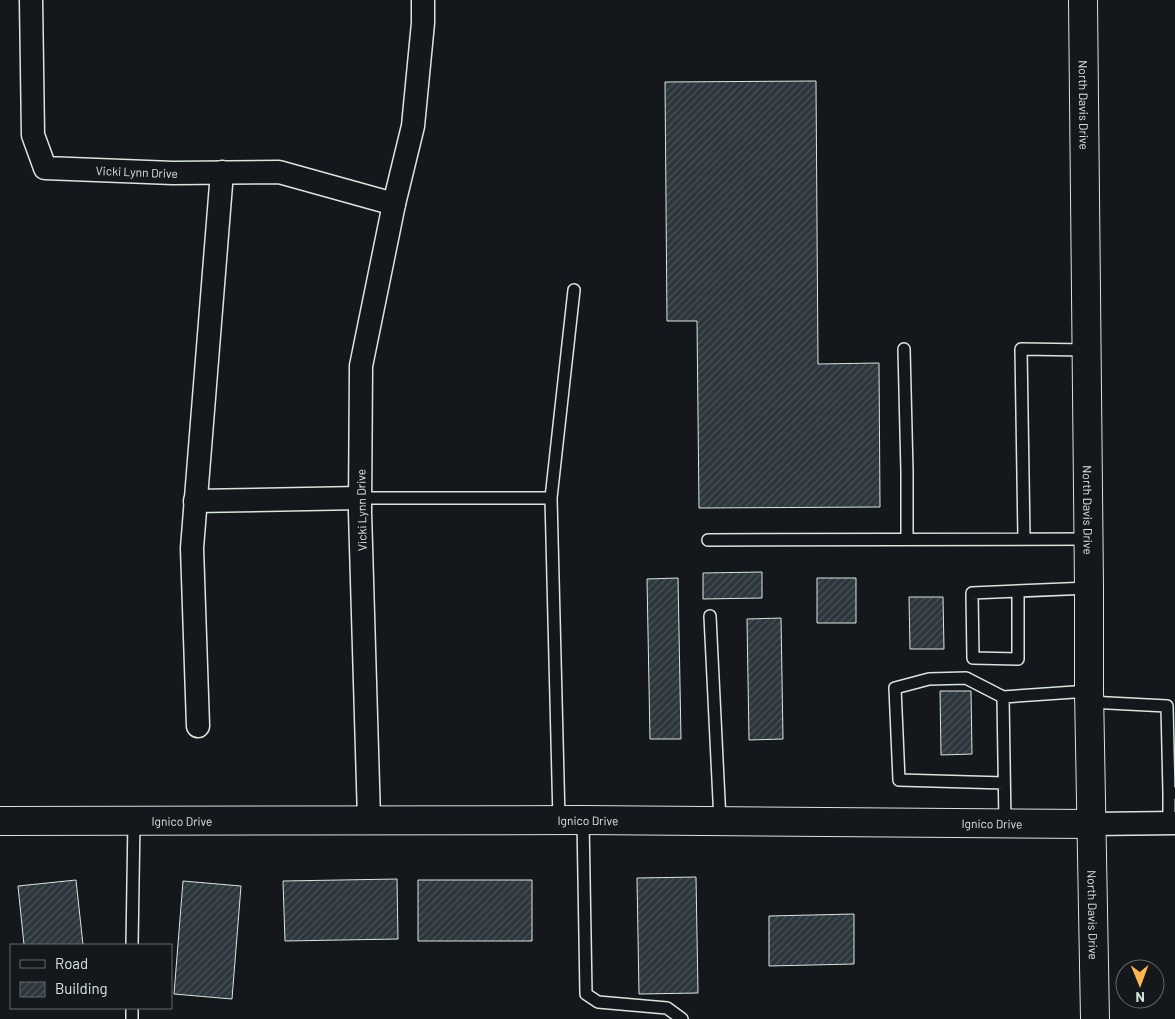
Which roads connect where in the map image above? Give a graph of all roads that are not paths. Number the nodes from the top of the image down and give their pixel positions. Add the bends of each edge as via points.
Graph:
1 (32, 0) edge
2 (423, 0) edge
3 (1082, 0) edge
4 (222, 172) junction
5 (394, 204) junction
6 (574, 290) dead end
7 (904, 349) dead end
8 (1087, 350) junction
9 (360, 498) junction
10 (551, 498) junction
11 (195, 500) junction
12 (907, 539) junction
13 (1024, 539) junction
14 (1089, 539) junction
15 (708, 540) dead end
16 (1090, 588) junction
17 (1018, 591) junction
18 (710, 616) dead end
19 (1089, 696) junction
20 (1003, 697) junction
21 (1171, 707) edge
22 (198, 726) dead end
23 (1171, 731) edge
24 (1004, 783) junction
25 (1172, 793) edge
26 (370, 819) junction
27 (134, 820) junction
28 (571, 820) junction
29 (0, 821) edge
30 (720, 821) junction
31 (1005, 823) junction
32 (1172, 823) edge
33 (1092, 824) junction
34 (132, 944) edge
35 (682, 1019) edge
36 (1095, 1019) edge

1 - 4 street, Vicki Lynn Drive via 33,135 45,168
2 - 5 street, Vicki Lynn Drive via 413,126
3 - 8 street, North Davis Drive
4 - 5 street, Vicki Lynn Drive via 279,172
4 - 11 street
5 - 9 street, Vicki Lynn Drive via 361,366
6 - 10 lane
7 - 12 lane
8 - 13 lane via 1021,350
8 - 14 street, North Davis Drive
9 - 10 lane
9 - 11 street
9 - 26 street, Vicki Lynn Drive
10 - 28 lane
11 - 22 street via 192,548
12 - 13 lane
12 - 15 lane
13 - 14 lane
14 - 16 street, North Davis Drive
16 - 17 lane
16 - 19 street, North Davis Drive
17 - 17 lane via 972,593 973,658 1018,659
18 - 30 lane
19 - 20 lane
19 - 21 lane
19 - 33 street, North Davis Drive
20 - 24 lane
20 - 24 lane via 966,678 929,679 895,688 899,780
21 - 23 lane
23 - 25 lane
24 - 31 lane
25 - 32 lane
26 - 27 street, Ignico Drive
26 - 28 street, Ignico Drive
27 - 29 street, Ignico Drive
27 - 34 lane
28 - 30 street, Ignico Drive
28 - 35 lane via 586,994 598,1002 667,1008
30 - 31 street, Ignico Drive
31 - 33 street, Ignico Drive
32 - 33 street, Ignico Drive
33 - 36 street, North Davis Drive

